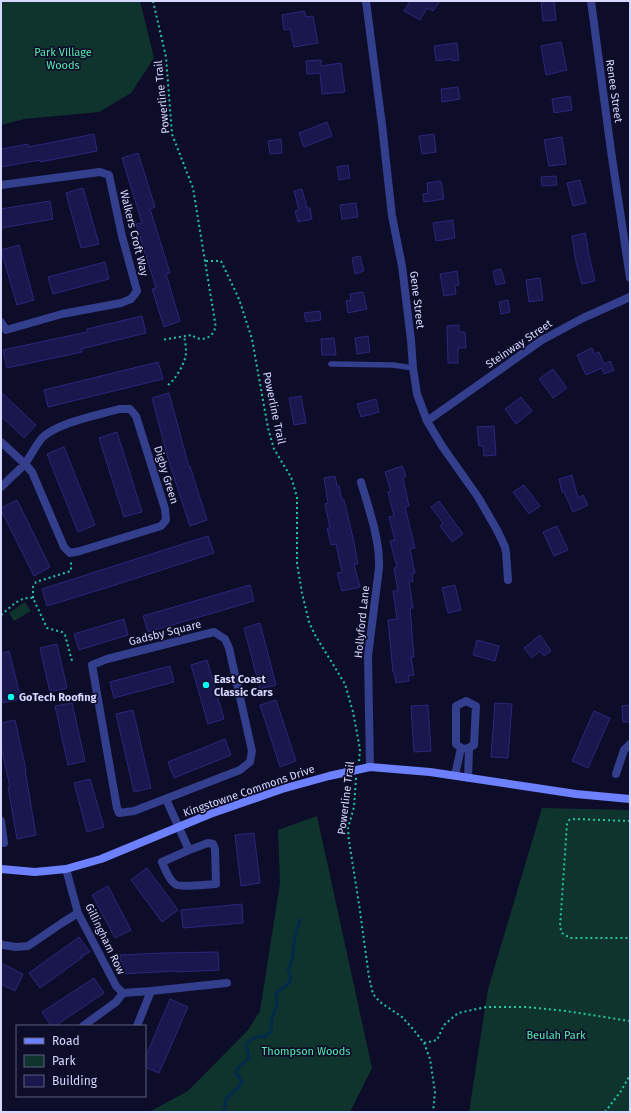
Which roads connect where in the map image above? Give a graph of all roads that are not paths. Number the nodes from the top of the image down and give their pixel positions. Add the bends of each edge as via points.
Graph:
1 (366, 1) edge
2 (591, 1) edge
3 (1, 185) edge
4 (630, 278) edge
5 (630, 297) edge
6 (1, 322) edge
7 (3, 332) edge
8 (331, 364) dead end
9 (413, 368) junction
10 (427, 421) junction
11 (1, 442) edge
12 (25, 464) junction
13 (361, 482) dead end
14 (1, 487) edge
15 (508, 580) dead end
16 (630, 744) edge
17 (465, 748) junction
18 (370, 767) junction
19 (616, 774) dead end
20 (455, 775) junction
21 (468, 778) junction
22 (166, 799) junction
23 (630, 799) edge
24 (1, 821) edge
25 (178, 827) junction
26 (4, 843) dead end
27 (189, 850) junction
28 (1, 869) edge
29 (66, 869) junction
30 (78, 913) junction
31 (1, 944) edge
32 (226, 983) dead end
33 (152, 991) junction
34 (123, 993) junction
35 (85, 1025) edge
36 (137, 1025) edge

1 - 9 street, Gene Street via 392,216 412,340
2 - 4 street, Renee Street
3 - 7 street, Walkers Croft Way via 100,172 109,175 137,291 131,299 121,303 62,314
5 - 10 street, Steinway Street via 542,340
6 - 7 street, Walkers Croft Way
8 - 9 lane via 393,365
9 - 10 street, Gene Street
10 - 15 street, Gene Street via 497,530 505,548
11 - 12 street
12 - 12 street, Digby Green via 42,439 51,431 63,425 119,409 130,409 136,416 165,509 166,520 161,526 70,553 64,547 32,472
12 - 14 street
13 - 18 street, Hollyford Lane via 380,557 368,656
16 - 19 street via 624,750
17 - 17 street via 474,745 476,706 466,701 456,706 456,744
17 - 20 street
17 - 21 street
18 - 20 street, Kingstowne Commons Drive
18 - 25 street, Kingstowne Commons Drive via 282,789
20 - 21 street, Kingstowne Commons Drive
21 - 23 street, Kingstowne Commons Drive
22 - 22 street, Gadsby Square via 240,770 250,762 252,751 229,648 225,639 214,632 92,665 119,813 134,812
22 - 25 street
24 - 26 street
25 - 27 street
25 - 29 street, Kingstowne Commons Drive via 101,859
27 - 27 street via 162,862 171,880 181,886 216,884 213,844 208,843
28 - 29 street, Kingstowne Commons Drive via 35,872
29 - 30 street, Gillingham Row
30 - 31 street via 28,946
30 - 34 street, Gillingham Row via 116,986
32 - 33 street
33 - 34 street
33 - 36 street
34 - 35 street via 116,1002

